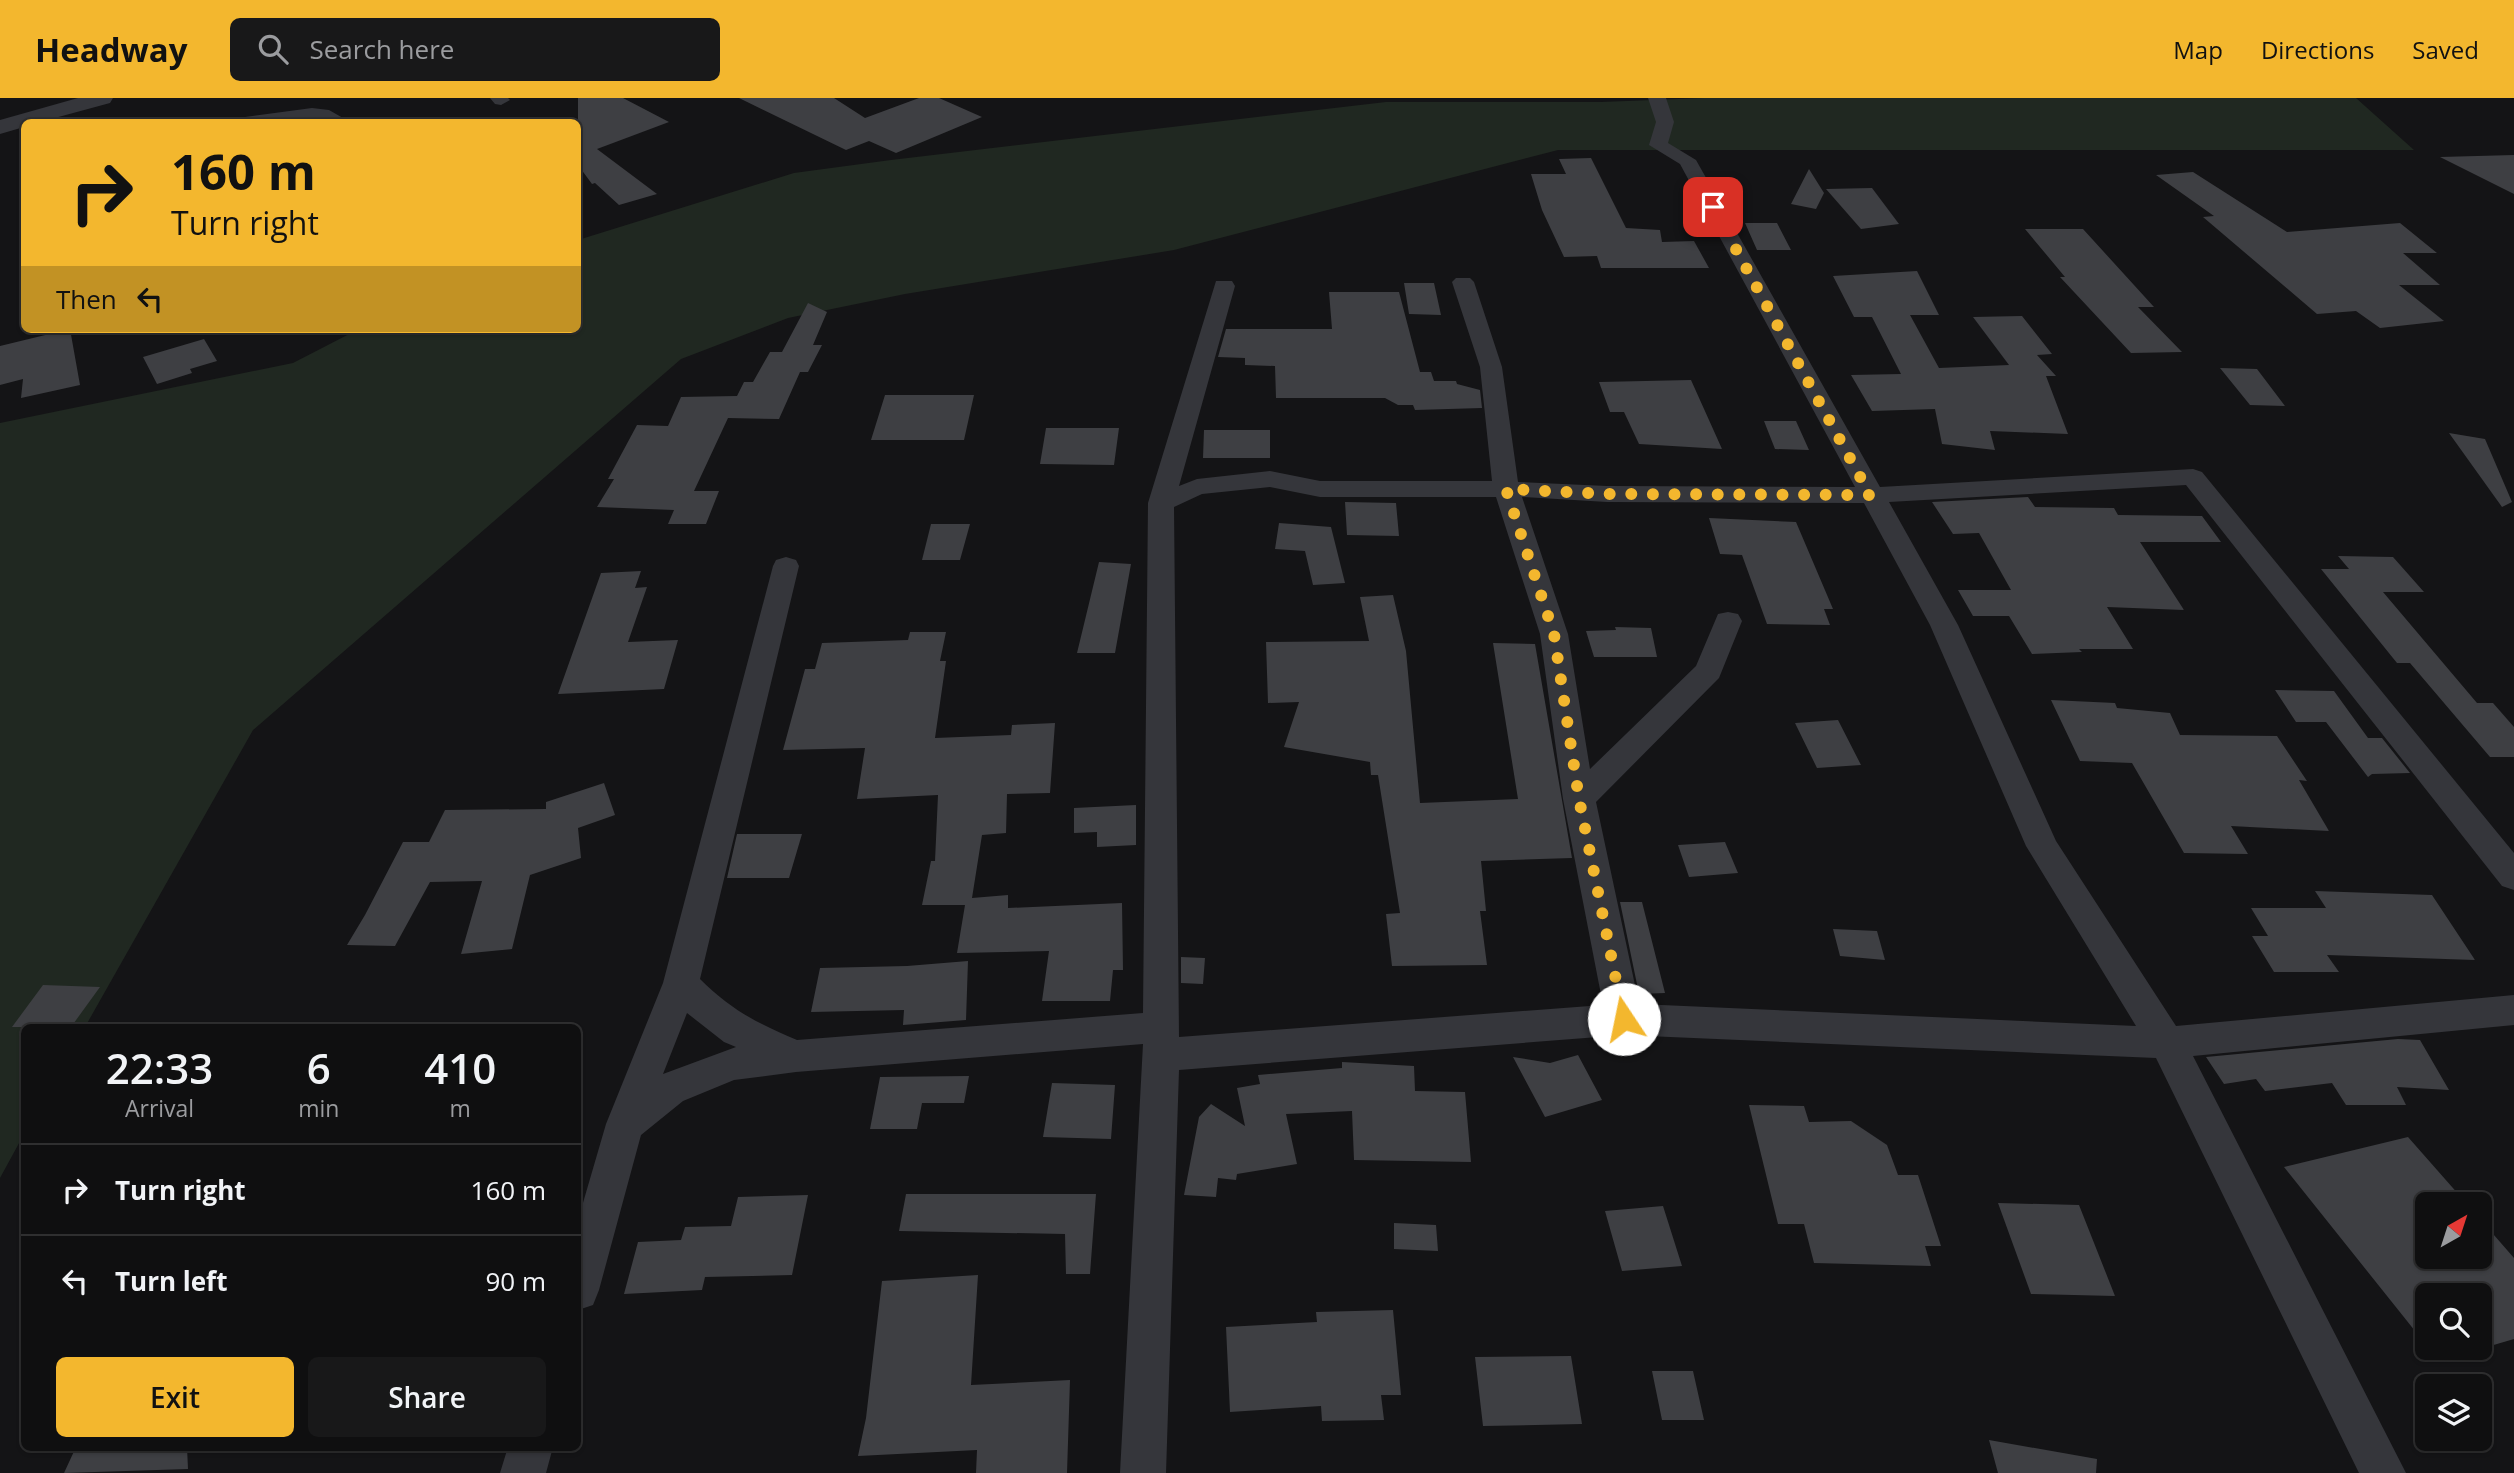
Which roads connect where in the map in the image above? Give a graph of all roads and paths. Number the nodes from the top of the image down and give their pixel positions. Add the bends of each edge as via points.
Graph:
1 (102, 98) edge
2 (1657, 98) edge
3 (49, 118) edge
4 (267, 119) edge
5 (334, 119) edge
6 (21, 123) edge
7 (0, 127) edge
8 (1463, 282) dead end
9 (1224, 286) dead end
10 (1506, 489) junction
11 (1870, 495) junction
12 (1161, 503) junction
13 (786, 566) dead end
14 (1728, 621) dead end
15 (1579, 799) junction
16 (2514, 877) edge
17 (681, 983) junction
18 (2514, 1010) edge
19 (1624, 1019) junction
20 (1161, 1041) junction
21 (2167, 1043) junction
22 (796, 1056) junction
23 (625, 1124) junction
24 (581, 1279) edge
25 (530, 1451) edge
26 (523, 1473) edge
27 (1143, 1473) edge
28 (2383, 1473) edge

1 - 3 street
2 - 11 street via 1667,118 1658,145 1687,160
4 - 5 street via 312,113
6 - 7 street
8 - 10 street via 1491,368
9 - 12 street
10 - 11 street
10 - 12 street via 1320,489 1270,479 1197,487
10 - 15 street via 1554,634
11 - 16 street via 2193,477
11 - 21 street via 1944,625 2042,846
12 - 20 street
13 - 17 street
14 - 15 street via 1709,671
15 - 19 street
17 - 22 street via 708,1011 737,1031
17 - 23 street
18 - 21 street
19 - 20 street
19 - 21 street
20 - 22 street
20 - 27 street
21 - 28 street
22 - 23 street via 732,1064 670,1089
23 - 24 street
25 - 26 street

